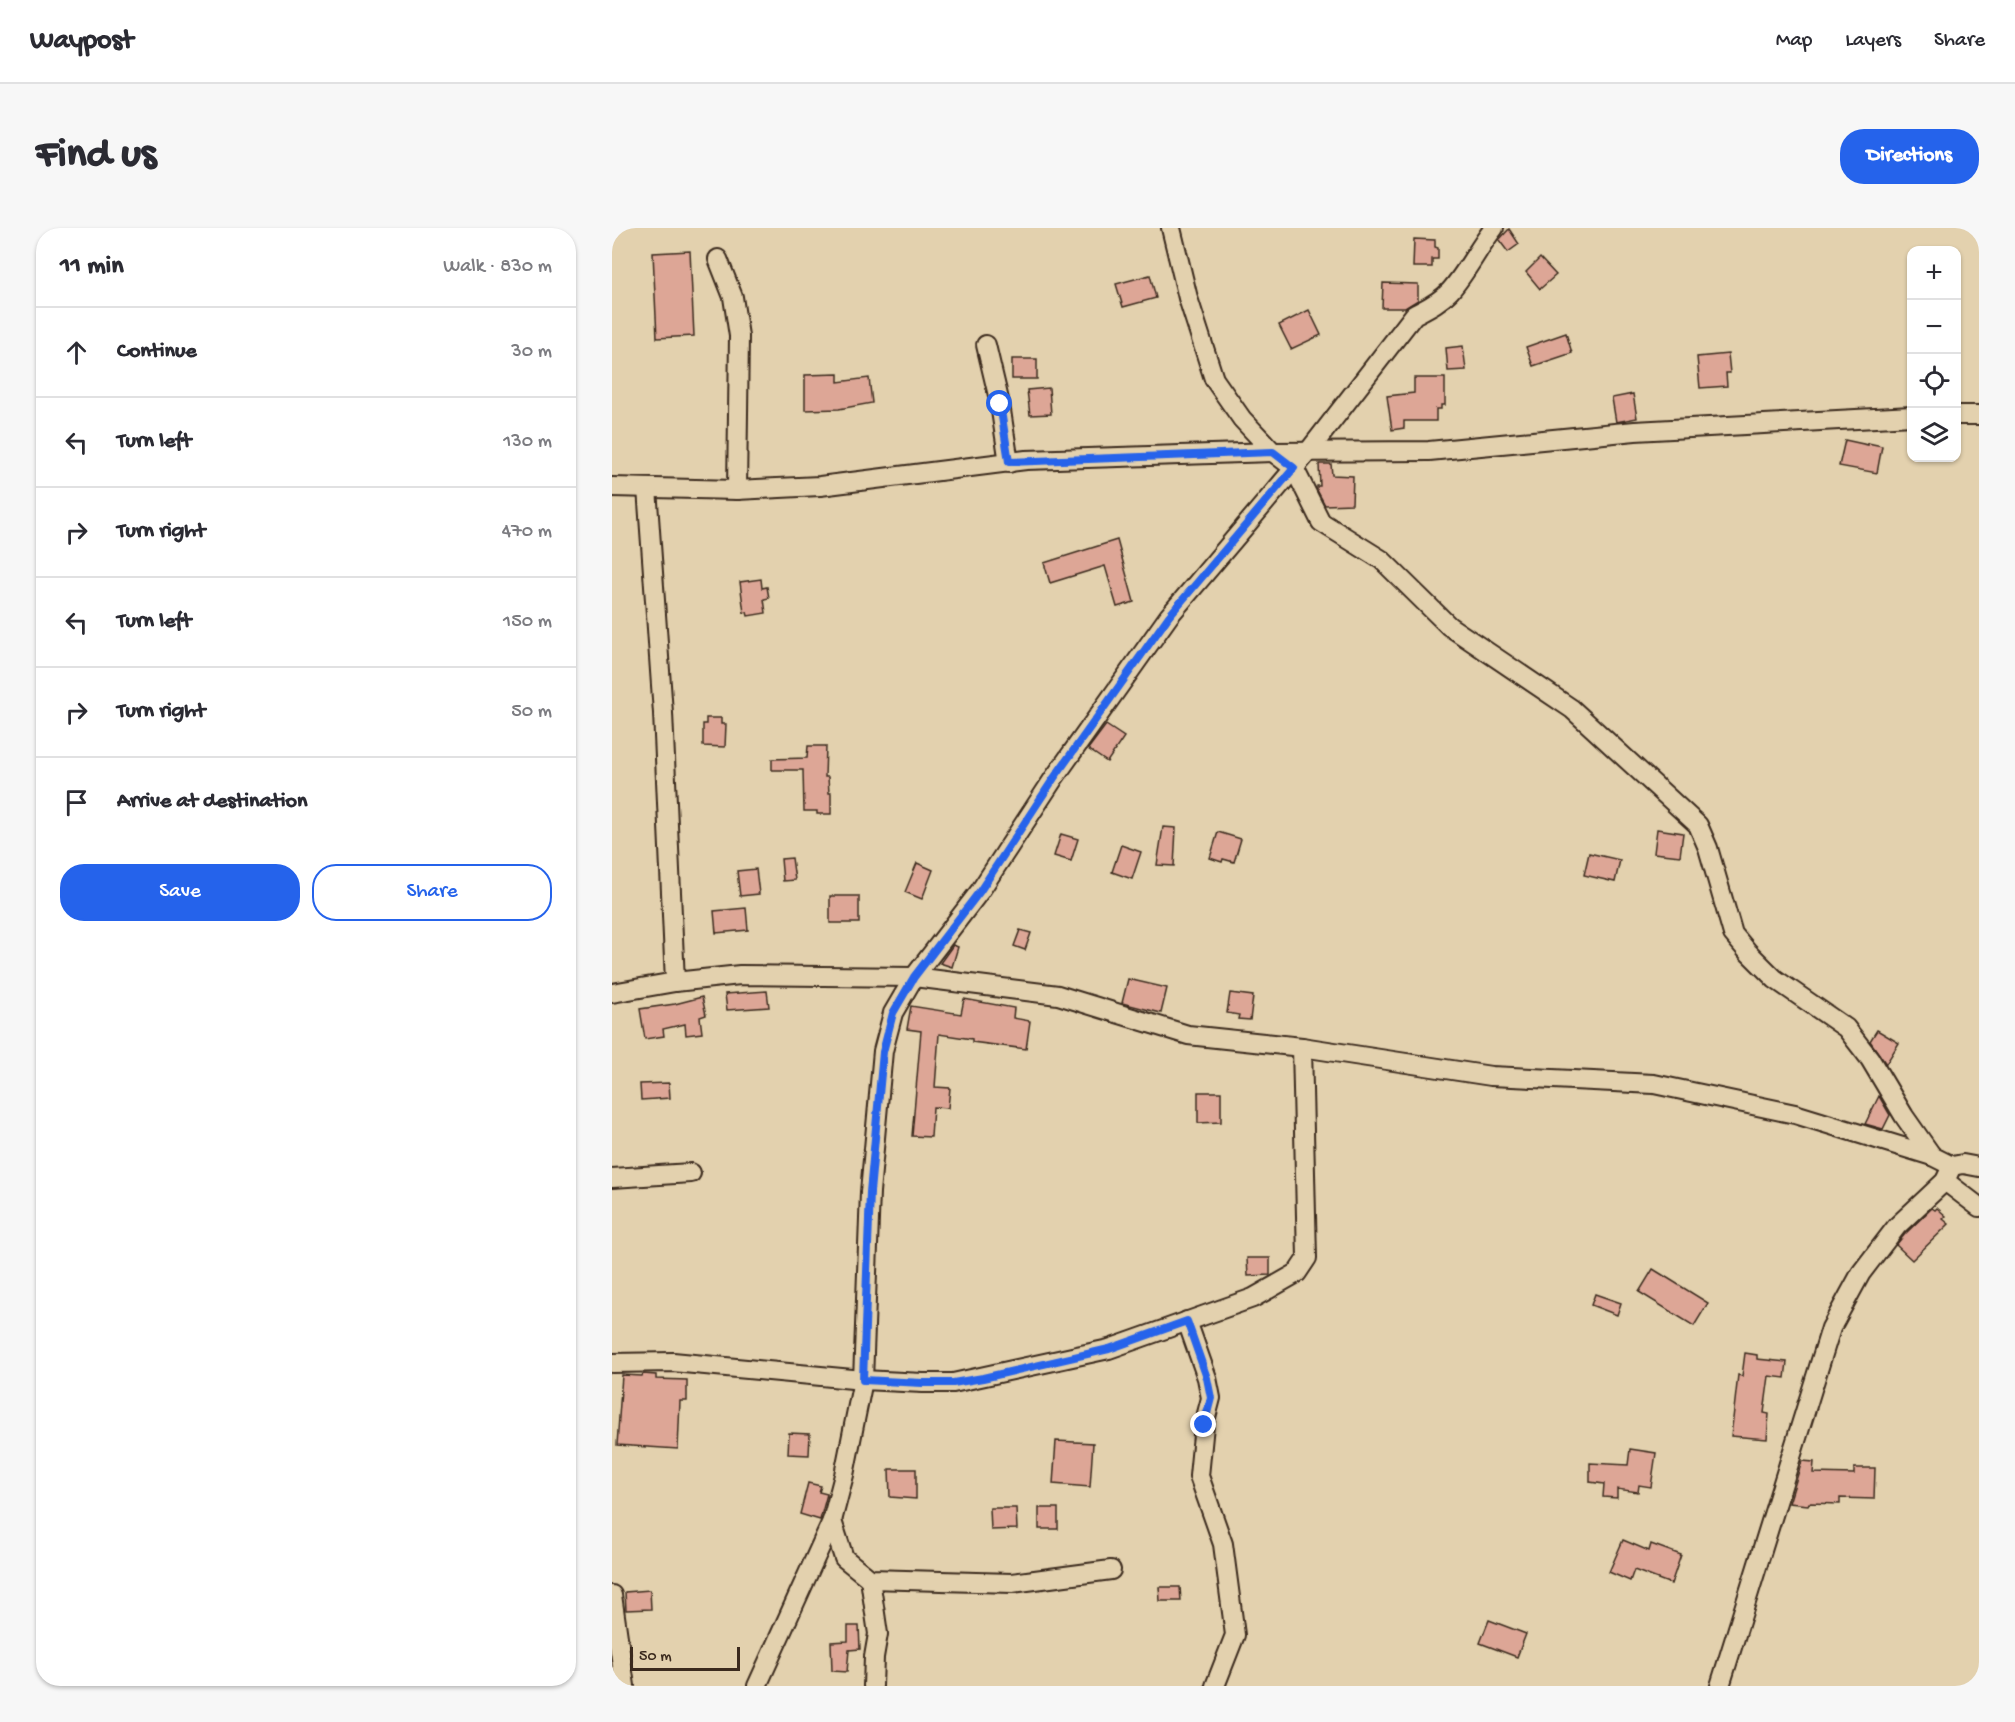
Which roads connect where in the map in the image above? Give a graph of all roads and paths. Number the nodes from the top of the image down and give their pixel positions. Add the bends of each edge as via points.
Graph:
1 (1171, 228) edge
2 (1494, 228) edge
3 (718, 259) dead end
4 (986, 345) dead end
5 (1961, 415) edge
6 (1979, 415) edge
7 (1907, 416) edge
8 (1242, 419) junction
9 (1273, 452) junction
10 (1308, 452) junction
11 (1236, 453) junction
12 (1009, 462) junction
13 (1294, 468) junction
14 (612, 488) edge
15 (647, 488) junction
16 (737, 490) junction
17 (914, 977) junction
18 (675, 982) junction
19 (612, 993) edge
20 (1302, 1047) junction
21 (1932, 1156) junction
22 (1979, 1167) edge
23 (691, 1173) dead end
24 (1948, 1174) junction
25 (612, 1178) edge
26 (1979, 1208) edge
27 (1187, 1321) junction
28 (612, 1363) edge
29 (863, 1380) junction
30 (832, 1521) junction
31 (1111, 1570) dead end
32 (870, 1579) junction
33 (612, 1595) edge
34 (625, 1686) edge
35 (757, 1686) edge
36 (873, 1686) edge
37 (1215, 1686) edge
38 (1720, 1686) edge

1 - 8 street via 1214,378
2 - 10 street via 1450,291 1414,315
3 - 16 street via 733,297 739,336
4 - 12 street
5 - 6 street
7 - 10 street via 1635,431 1429,451
8 - 9 street
8 - 11 street
9 - 10 street
9 - 11 street
9 - 13 street
10 - 13 street
11 - 12 street
12 - 16 street via 820,486
13 - 17 street via 1169,616 1054,778 980,891
13 - 21 street via 1321,522 1382,560 1449,626 1572,709 1698,825 1733,934 1775,979 1846,1028
14 - 15 street
15 - 16 street
15 - 18 street via 663,713
17 - 18 street via 740,975
17 - 20 street via 1058,995 1188,1035
17 - 29 street via 893,1013 883,1052 870,1192
18 - 19 street
20 - 21 street via 1491,1076 1654,1083 1795,1114
20 - 27 street via 1307,1258 1297,1274 1253,1298
21 - 24 street
22 - 24 street via 1963,1164
23 - 25 street
24 - 26 street
24 - 38 street via 1897,1226 1861,1273 1831,1328
27 - 29 street via 1109,1349 983,1378 953,1383
27 - 37 street via 1211,1398 1199,1476 1223,1544 1235,1635
28 - 29 street via 674,1362
29 - 30 street
30 - 32 street via 844,1558
30 - 35 street
31 - 32 street via 1012,1583
32 - 36 street via 878,1634
33 - 34 street

